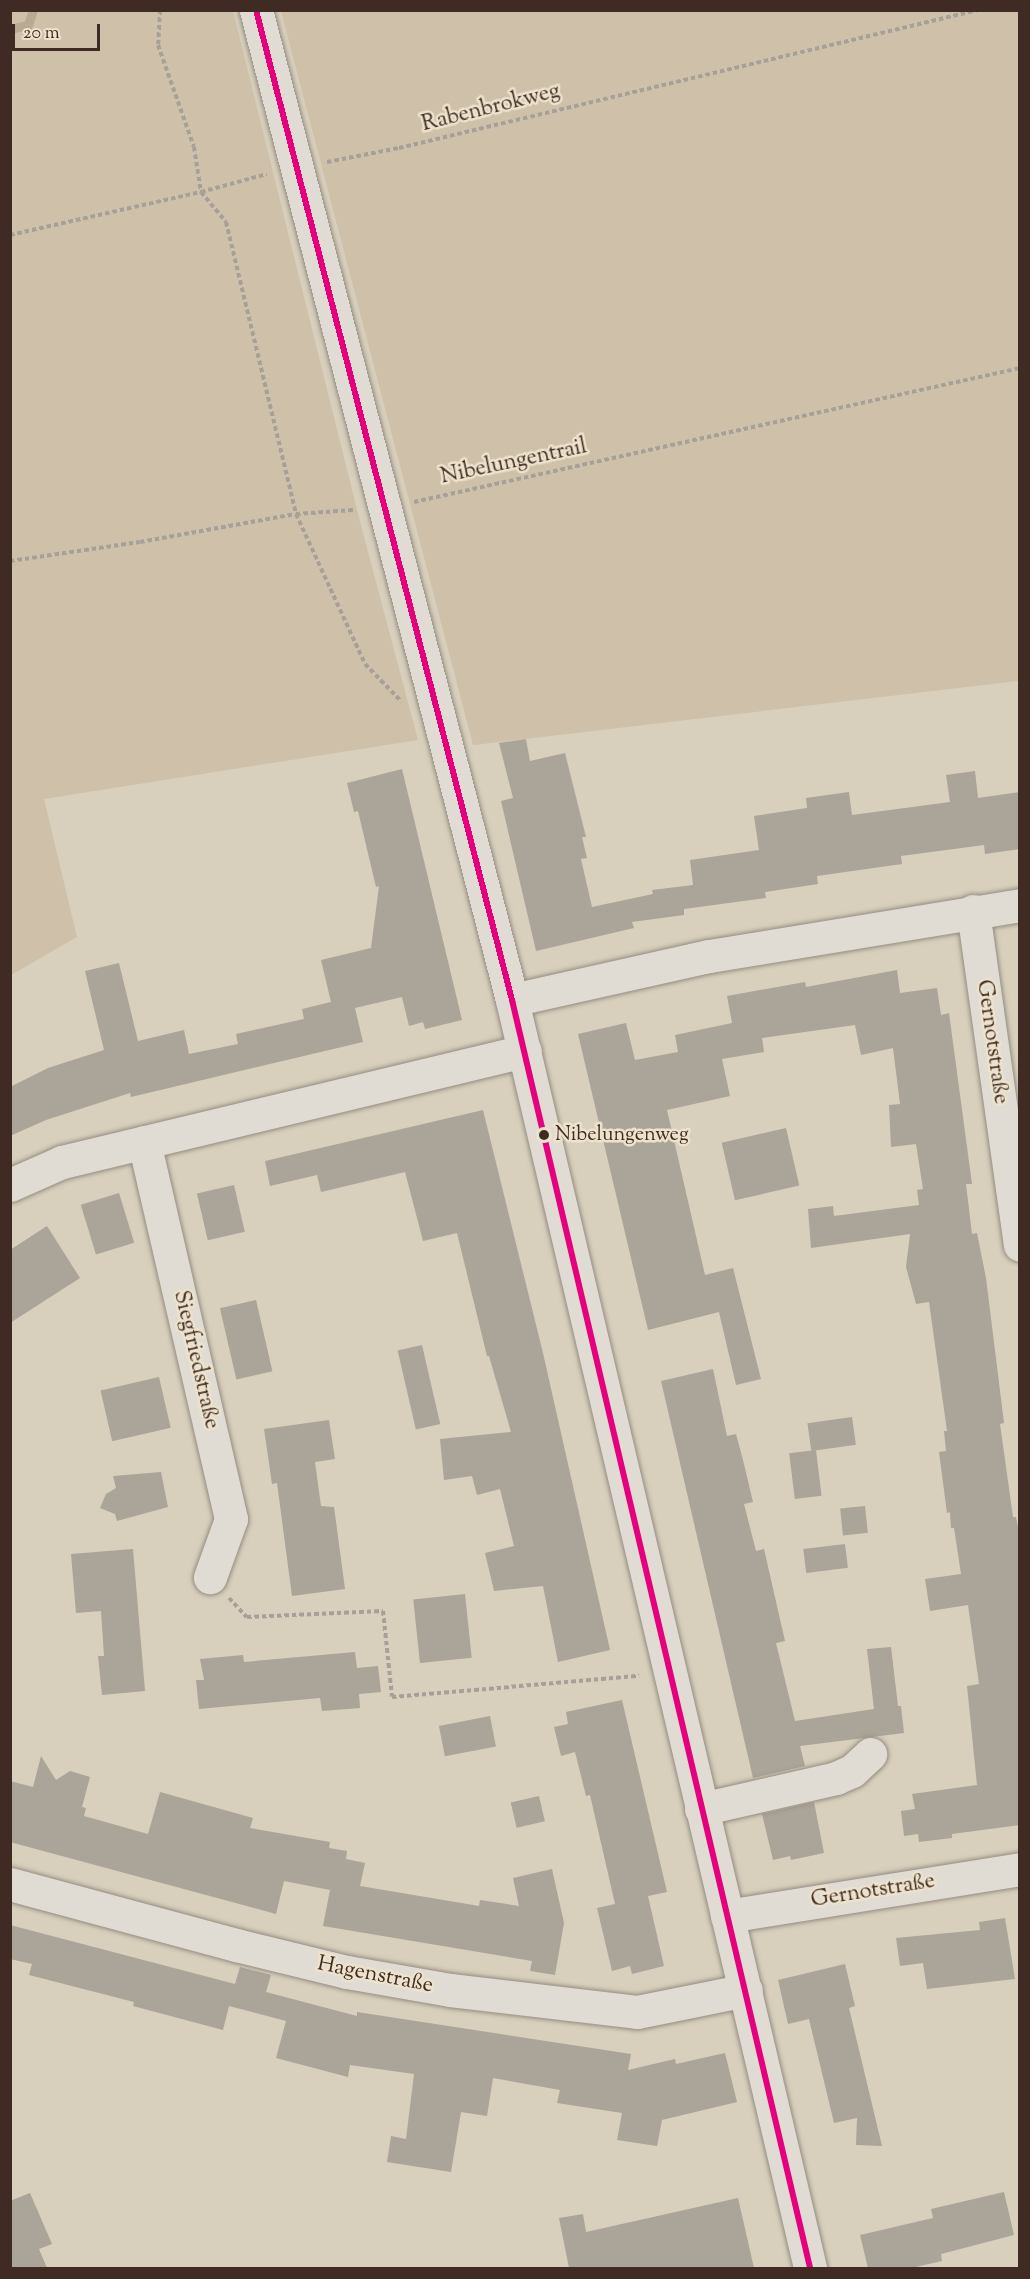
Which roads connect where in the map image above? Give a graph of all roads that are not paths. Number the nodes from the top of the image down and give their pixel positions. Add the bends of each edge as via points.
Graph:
1 (256, 10) edge
2 (1020, 905) edge
3 (973, 911) junction
4 (512, 1000) junction
5 (525, 1051) junction
6 (144, 1142) junction
7 (10, 1185) edge
8 (1020, 1245) edge
9 (210, 1577) road end
10 (870, 1754) dead end
11 (701, 1809) junction
12 (1020, 1869) edge
13 (10, 1884) edge
14 (726, 1916) junction
15 (746, 1990) junction
16 (810, 2268) edge

1 - 4 street
2 - 3 street
3 - 4 street via 709,956
3 - 8 street, Gernotstraße
4 - 5 street
5 - 6 street
5 - 11 street
6 - 7 street via 62,1162
6 - 9 street, Siegfriedstraße via 231,1519
10 - 11 street via 852,1771 836,1778
11 - 14 street
12 - 14 street, Gernotstraße
13 - 15 street, Hagenstraße via 247,1948 347,1972 450,1990 637,2012
14 - 15 street
15 - 16 street

